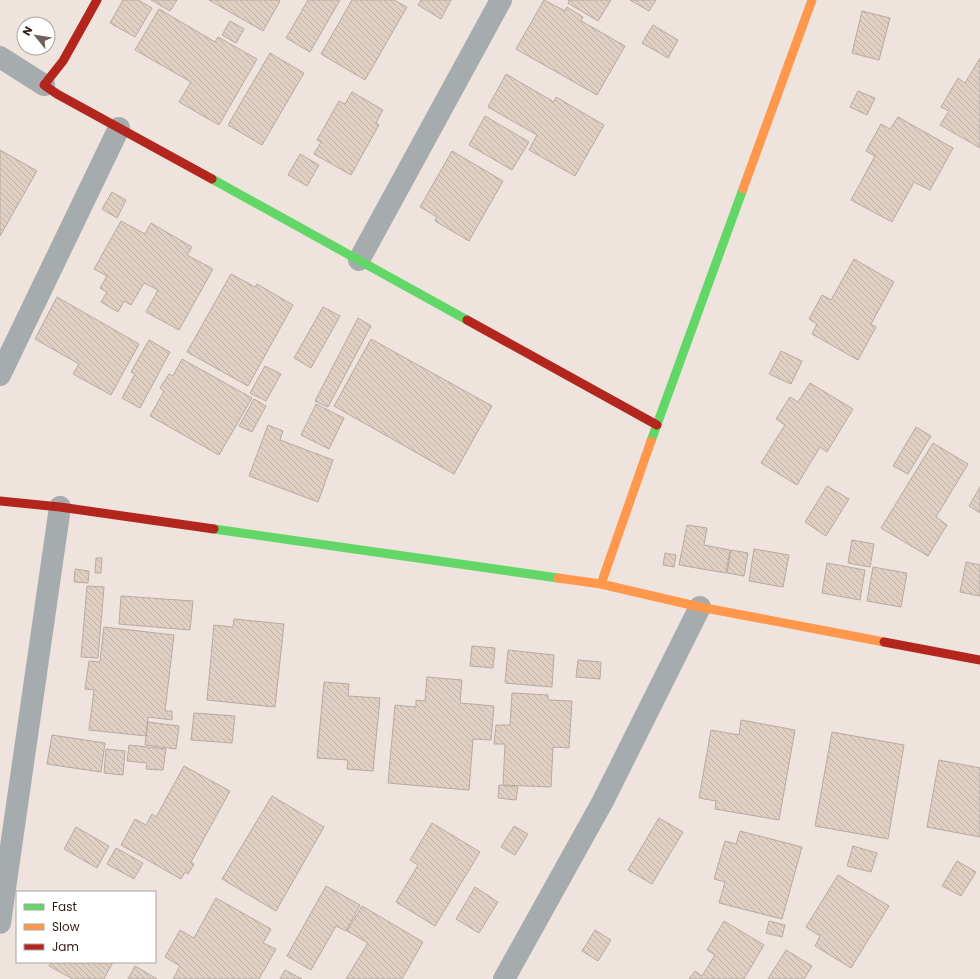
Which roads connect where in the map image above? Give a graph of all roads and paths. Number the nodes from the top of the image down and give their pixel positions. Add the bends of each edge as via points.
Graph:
1 (97, 0) edge
2 (501, 0) edge
3 (812, 0) edge
4 (0, 57) edge
5 (44, 85) junction
6 (119, 128) junction
7 (359, 260) junction
8 (0, 375) edge
9 (657, 425) junction
10 (0, 501) edge
11 (60, 507) junction
12 (601, 584) junction
13 (700, 607) junction
14 (980, 660) edge
15 (0, 923) edge
16 (504, 979) edge

1 - 5 street via 63,61
2 - 7 street
3 - 9 street
4 - 5 street
5 - 6 street
6 - 7 street
6 - 8 street
7 - 9 street
9 - 12 street
10 - 11 street
11 - 12 street
11 - 15 street
12 - 13 street
13 - 14 street
13 - 16 street via 604,800

